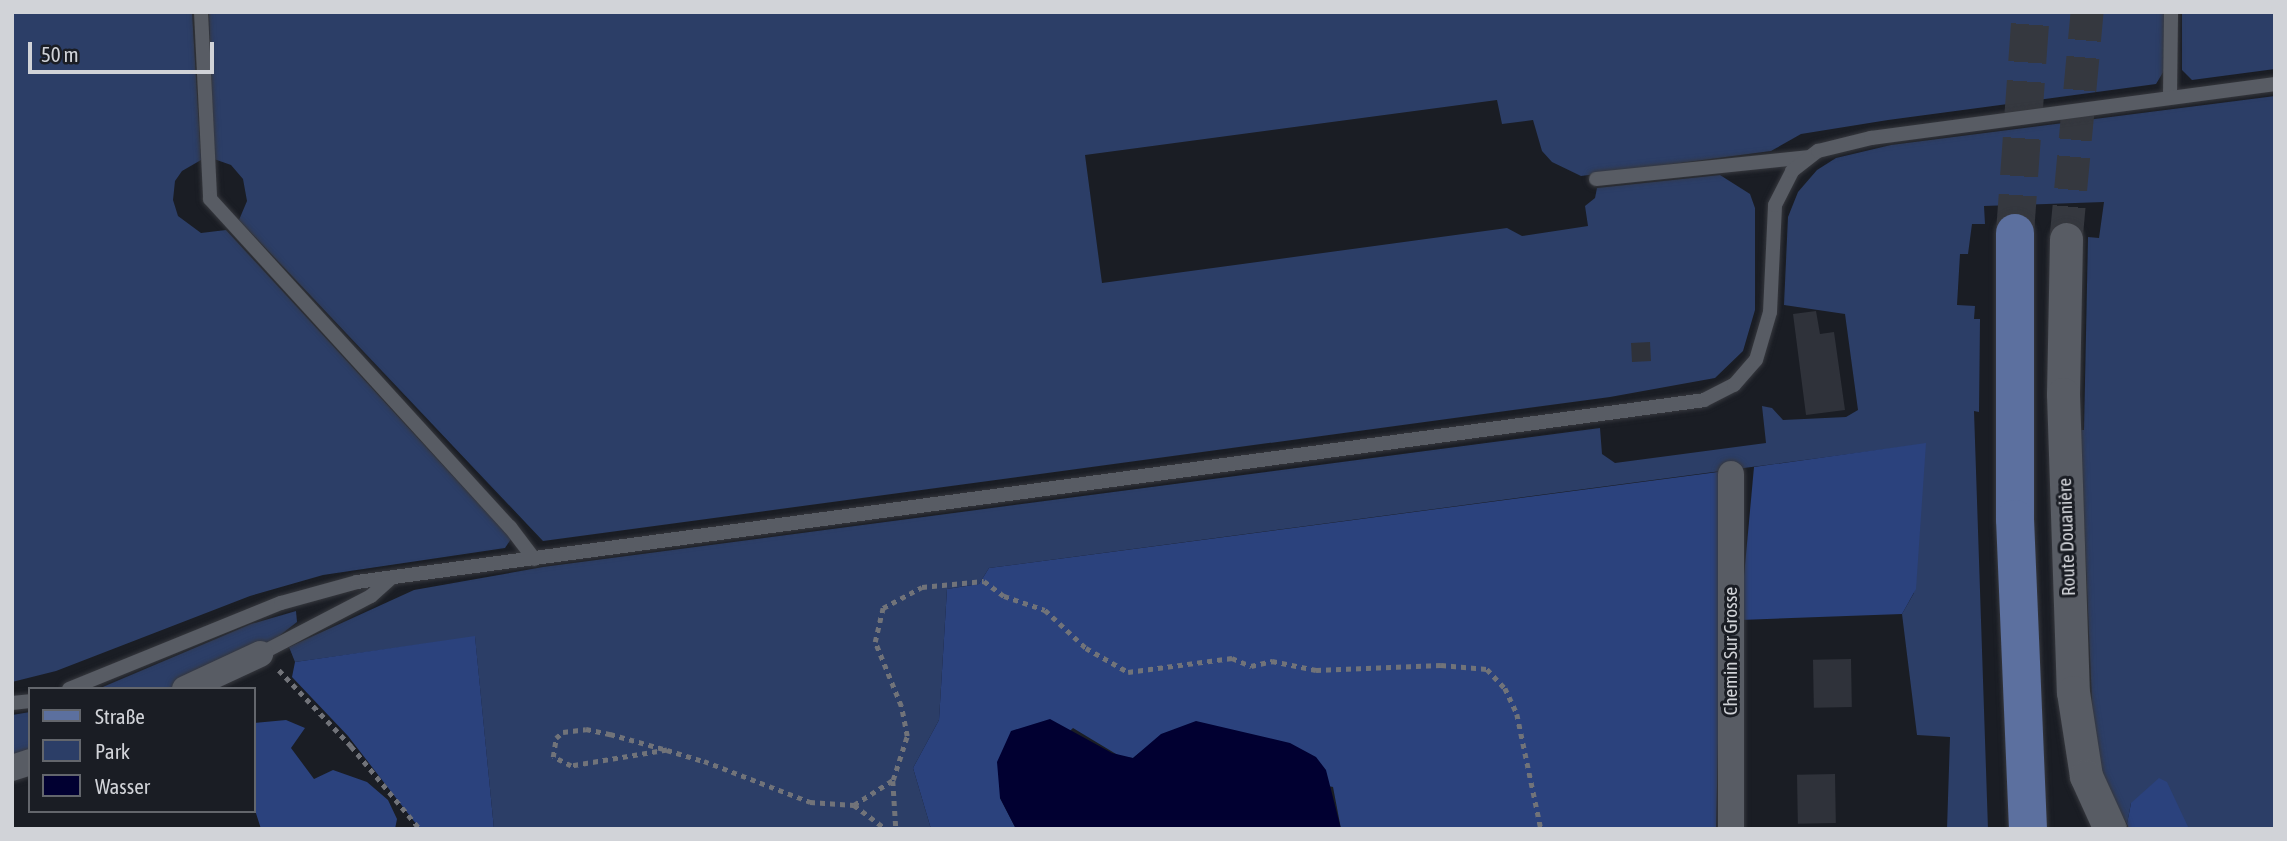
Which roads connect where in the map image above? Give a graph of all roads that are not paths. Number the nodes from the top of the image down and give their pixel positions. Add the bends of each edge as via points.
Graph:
1 (201, 12) edge
2 (2171, 12) edge
3 (2275, 84) edge
4 (2170, 97) junction
5 (1809, 157) junction
6 (1596, 178) dead end
7 (2015, 233) tunnel mouth
8 (2066, 239) tunnel mouth
9 (1731, 474) dead end
10 (534, 559) junction
11 (393, 577) junction
12 (260, 654) joint
13 (74, 687) edge
14 (189, 687) edge
15 (1731, 829) edge
16 (2028, 829) edge
17 (2110, 829) edge

1 - 10 lane via 210,199 510,527
2 - 4 lane
3 - 4 lane
4 - 5 lane via 1871,138 1828,147
5 - 6 lane
5 - 10 lane via 1792,171 1774,205 1765,340 1745,376 1704,400
7 - 16 main road via 2014,443
8 - 17 street, Route Douanière via 2063,394 2073,692 2086,776
9 - 15 street, Chemin Sur Grosse
10 - 11 lane
11 - 12 lane via 371,596
11 - 13 lane via 281,603
12 - 14 street

